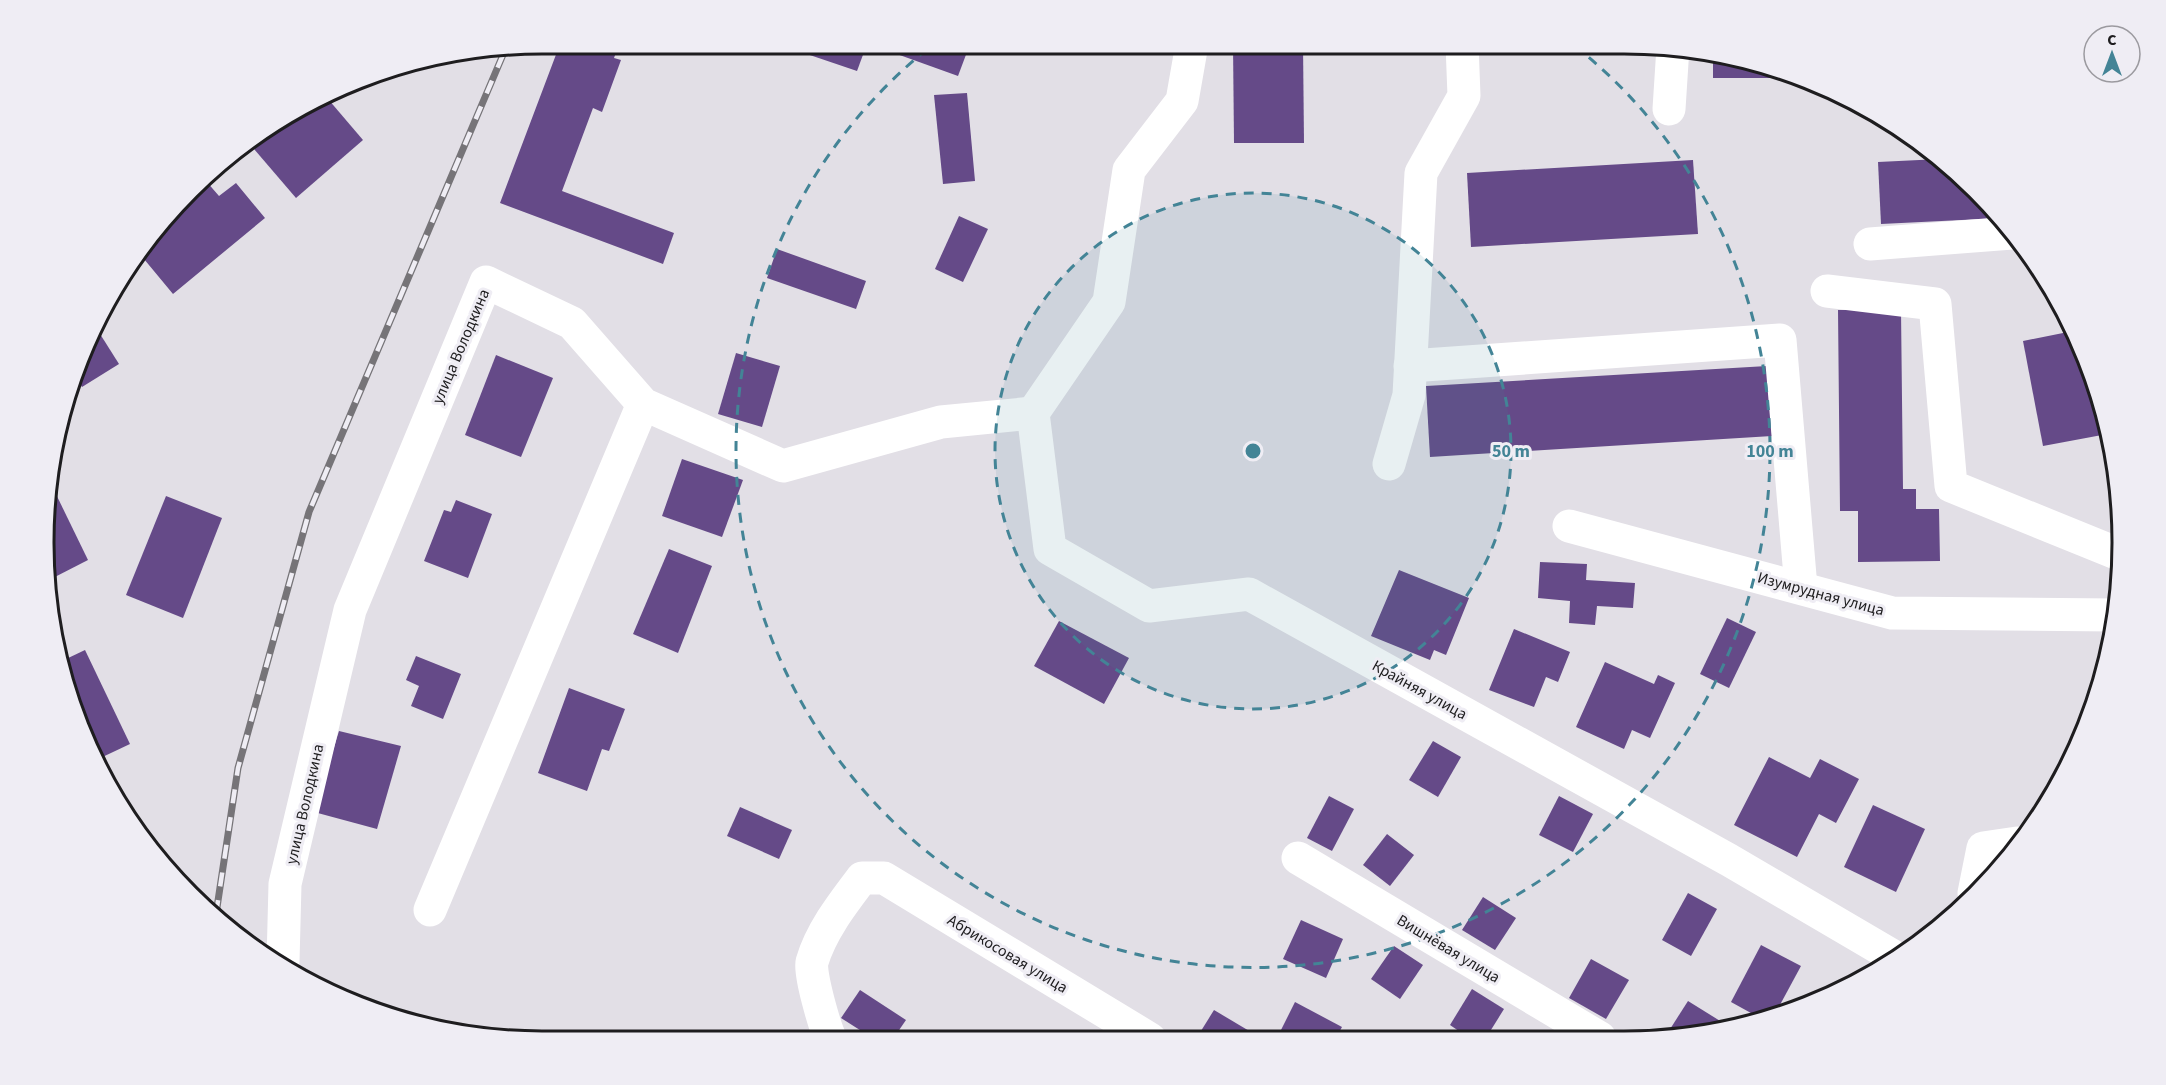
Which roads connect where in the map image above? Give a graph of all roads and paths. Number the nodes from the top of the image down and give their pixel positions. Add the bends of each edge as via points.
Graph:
1 (1190, 54) edge
2 (1462, 54) edge
3 (1673, 57) edge
4 (1670, 109) dead end
5 (2002, 234) edge
6 (1870, 244) dead end
7 (1827, 291) dead end
8 (1410, 366) junction
9 (643, 404) junction
10 (1033, 413) junction
11 (1389, 464) dead end
12 (1569, 526) dead end
13 (2112, 551) edge
14 (1801, 588) junction
15 (2107, 615) edge
16 (2007, 845) edge
17 (1298, 858) dead end
18 (1977, 880) edge
19 (430, 910) dead end
20 (1888, 953) edge
21 (282, 956) edge
22 (826, 1031) edge
23 (1137, 1031) edge
24 (1588, 1031) edge

1 - 10 street via 1182,101 1129,170 1109,302
2 - 8 street via 1464,96 1420,173
3 - 4 street
5 - 6 street
7 - 13 street via 1935,304 1951,486
8 - 11 street via 1408,395
8 - 14 street via 1780,340
9 - 10 street, улица Володкина via 783,466 941,422
9 - 19 street
9 - 21 street, улица Володкина via 572,323 486,282 350,610 285,884
10 - 20 street, Крайняя улица via 1050,549 1149,606 1249,594 1729,860
12 - 14 street, Изумрудная улица
14 - 15 street, Изумрудная улица via 1892,613
16 - 18 street via 1983,848
17 - 24 street, Вишнёвая улица
22 - 23 street, Абрикосовая улица via 811,964 838,908 862,878 884,878

